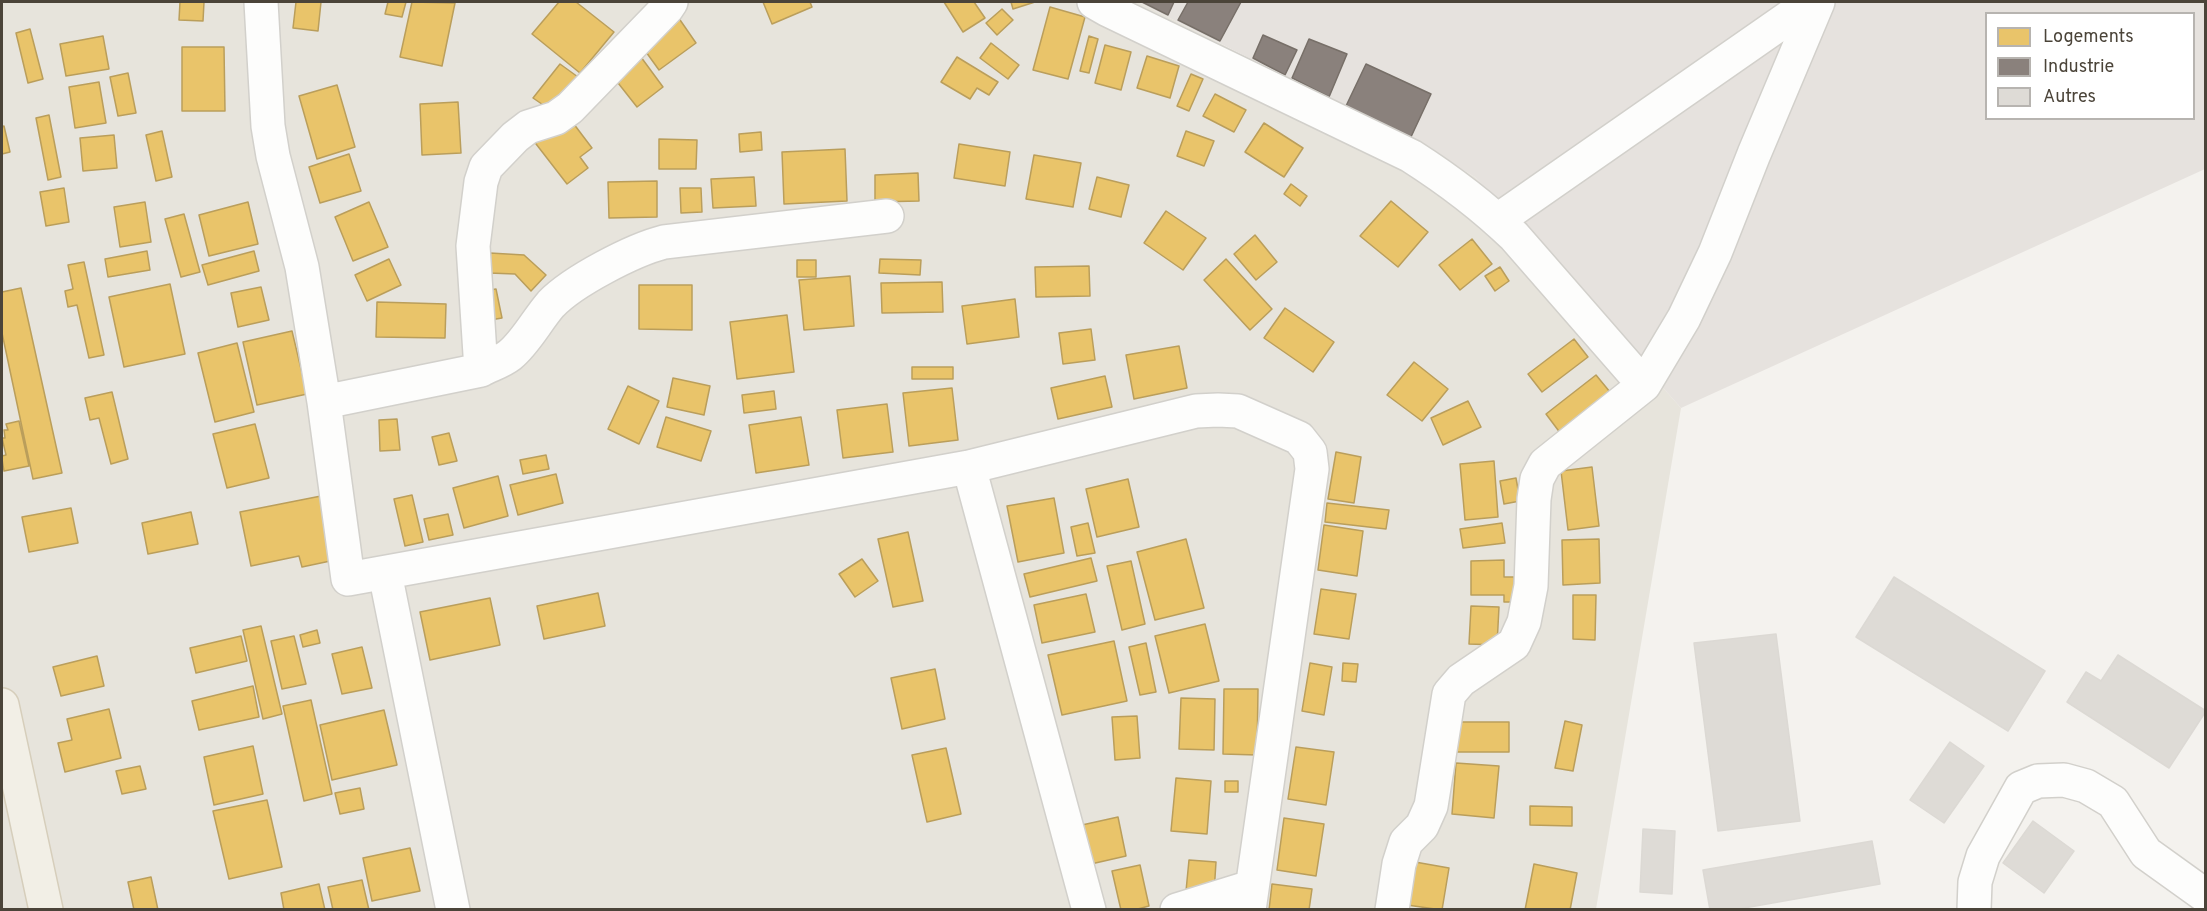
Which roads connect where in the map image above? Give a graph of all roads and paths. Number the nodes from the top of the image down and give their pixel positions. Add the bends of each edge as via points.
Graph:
1 (261, 2) edge
2 (671, 2) edge
3 (1094, 2) edge
4 (1811, 2) edge
5 (1818, 2) edge
6 (887, 216) dead end
7 (1498, 220) junction
8 (480, 370) junction
9 (1644, 385) junction
10 (324, 402) junction
11 (969, 467) junction
12 (385, 573) junction
13 (2, 705) edge
14 (2205, 896) edge
15 (1250, 898) edge
16 (46, 909) edge
17 (453, 909) edge
18 (1089, 909) edge
19 (1177, 909) edge
20 (1392, 909) edge
21 (1974, 909) edge

1 - 10 street via 268,126 302,267
2 - 8 street via 570,108 556,118 528,127 486,167 472,246
3 - 7 street via 1411,156
4 - 7 street
5 - 9 street via 1716,253 1684,318
6 - 8 street via 643,247 567,289 511,354
7 - 9 street
8 - 10 street
9 - 20 street via 1545,464 1537,479 1532,586 1524,622 1514,644 1461,680 1449,694 1431,806 1422,826 1406,842
10 - 12 street via 348,579
11 - 12 street
11 - 15 street via 1196,411 1238,411 1299,438 1310,452 1312,469
11 - 18 street
12 - 17 street
13 - 16 main road
14 - 21 street via 2146,853 2113,802 2086,786 2064,780 2038,781 2021,788 1983,856 1975,882
15 - 19 street

